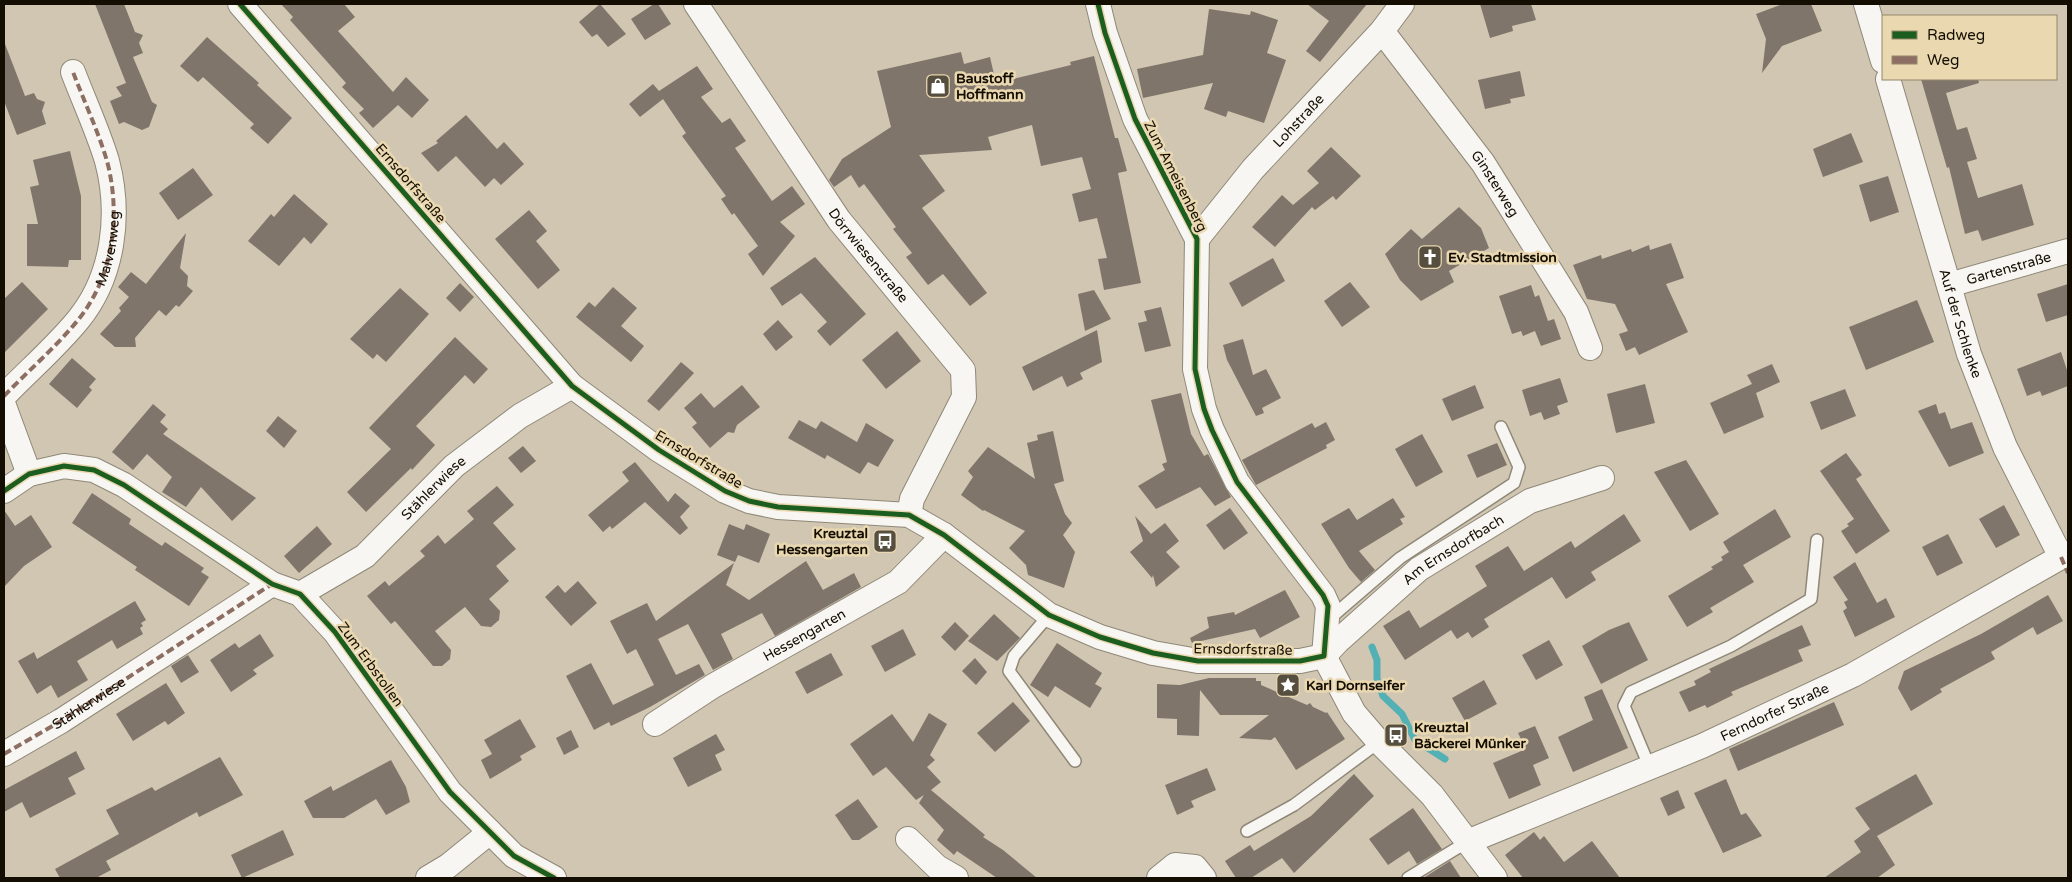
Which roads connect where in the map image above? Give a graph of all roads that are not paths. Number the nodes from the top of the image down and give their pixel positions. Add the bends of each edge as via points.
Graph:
1 (240, 4) edge
2 (696, 4) edge
3 (1098, 4) edge
4 (1402, 4) edge
5 (1866, 4) edge
6 (1382, 31) junction
7 (1882, 58) edge
8 (73, 72) dead end
9 (1888, 80) edge
10 (1197, 239) junction
11 (2068, 251) edge
12 (1949, 285) junction
13 (1590, 348) dead end
14 (572, 386) junction
15 (4, 396) edge
16 (4, 406) edge
17 (1501, 427) dead end
18 (29, 474) junction
19 (1602, 478) dead end
20 (4, 491) edge
21 (910, 514) junction
22 (944, 535) junction
23 (1817, 540) dead end
24 (2065, 555) edge
25 (272, 584) junction
26 (300, 594) junction
27 (1049, 615) junction
28 (1328, 620) junction
29 (1324, 656) junction
30 (655, 724) dead end
31 (1379, 742) junction
32 (4, 754) edge
33 (1075, 761) dead end
34 (1650, 768) junction
35 (1247, 831) dead end
36 (490, 832) junction
37 (908, 839) dead end
38 (1467, 842) junction
39 (428, 878) edge
40 (554, 878) edge
41 (956, 878) edge
42 (1159, 878) edge
43 (1204, 878) edge
44 (1408, 878) edge
45 (1495, 878) edge

1 - 14 street, Ernsdorfstraße
2 - 21 street, Dörrwiesenstraße via 839,220 963,370 964,397 912,499
3 - 10 street, Zum Ameisenberg via 1134,119
4 - 6 street, Lohstraße
5 - 7 street
6 - 10 street, Lohstraße via 1253,169
6 - 13 street, Ginsterweg via 1483,163 1576,312
8 - 15 street, Malvenweg via 106,160 114,199 112,248 98,289 79,320
9 - 12 street, Auf der Schlenke
10 - 28 street, Zum Ameisenberg via 1195,369 1204,409 1237,482 1323,595 1328,606
11 - 12 street, Gartenstraße
12 - 24 street, Auf der Schlenke via 1969,354 2005,447
14 - 21 street, Ernsdorfstraße via 659,450 725,491 749,501 778,507
14 - 26 street, Stählerwiese via 520,416 454,466 365,556
16 - 18 street
17 - 28 lane via 1519,467 1514,483 1400,558
18 - 20 street, Zum Erbstollen
18 - 25 street, Zum Erbstollen via 64,466 94,470 124,485
19 - 29 street, Am Ernsdorfbach via 1530,501 1427,564
21 - 22 street, Ernsdorfstraße
22 - 27 street, Ernsdorfstraße
22 - 30 street, Hessengarten via 898,582 714,686
23 - 34 lane via 1811,599 1731,646 1631,692 1624,706
24 - 34 street, Ferndorfer Straße via 1853,675
25 - 26 street, Zum Erbstollen
25 - 32 street, Stählerwiese via 61,721
26 - 36 street, Zum Erbstollen via 335,632 450,792
27 - 29 street, Ernsdorfstraße via 1100,637 1153,653 1198,661 1300,661
27 - 33 lane via 1014,656 1009,672
28 - 29 street, Zum Ameisenberg
29 - 31 street via 1354,713
31 - 35 lane via 1294,805
31 - 38 street via 1432,796
34 - 38 street, Ferndorfer Straße
36 - 39 street
36 - 40 street, Zum Erbstollen via 514,856
37 - 41 street via 937,867
38 - 44 lane
38 - 45 street
42 - 43 street via 1175,865 1195,867

